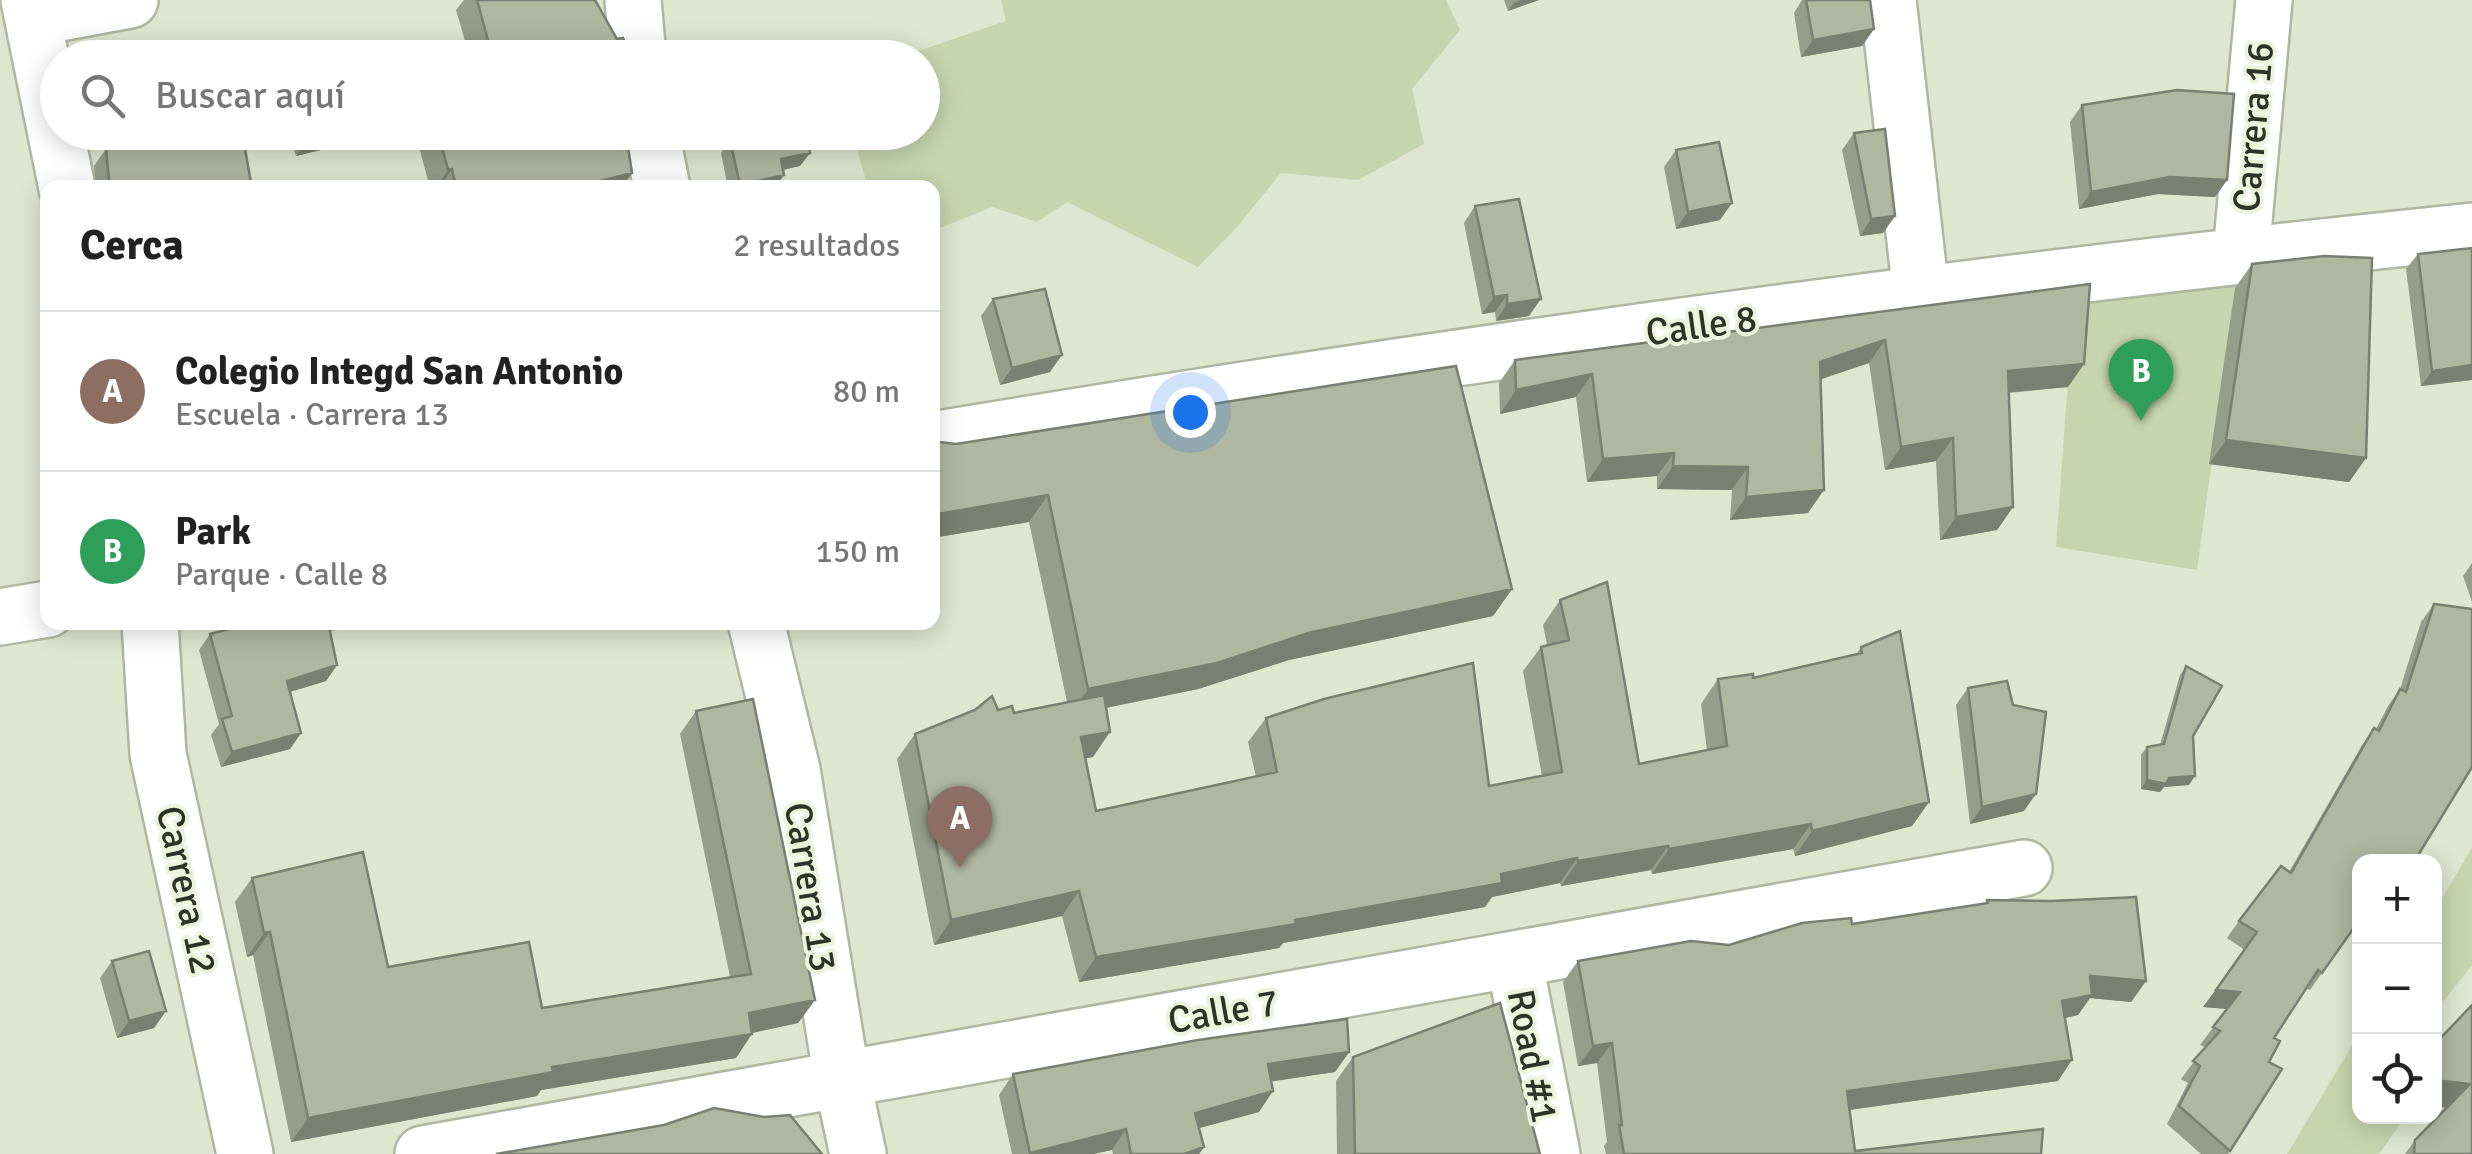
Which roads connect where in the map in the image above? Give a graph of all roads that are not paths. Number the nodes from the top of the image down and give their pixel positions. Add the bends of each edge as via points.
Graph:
1 (130, 0) edge
2 (633, 0) edge
3 (1888, 0) edge
4 (2264, 0) edge
5 (31, 9) edge
6 (636, 40) edge
7 (40, 54) edge
8 (59, 150) edge
9 (655, 150) edge
10 (65, 180) edge
11 (660, 180) edge
12 (2472, 231) edge
13 (2241, 254) junction
14 (1921, 294) junction
15 (940, 439) edge
16 (40, 611) edge
17 (0, 617) edge
18 (150, 630) edge
19 (758, 630) edge
20 (2024, 868) dead end
21 (1514, 959) junction
22 (842, 1079) junction
23 (245, 1154) edge
24 (422, 1154) edge
25 (858, 1154) edge
26 (1552, 1154) edge

1 - 5 street
2 - 6 street
3 - 14 street
4 - 13 street, Carrera 16
5 - 7 street
8 - 10 street
9 - 11 street
12 - 13 street, Calle 8
13 - 14 street, Calle 8
14 - 15 street, Calle 8
16 - 17 street
18 - 23 street, Carrera 12 via 158,754
19 - 22 street, Carrera 13 via 792,770
20 - 21 street, Calle 7
21 - 22 street, Calle 7
21 - 26 street, Road #1
22 - 24 street, Calle 7
22 - 25 street, Carrera 13

